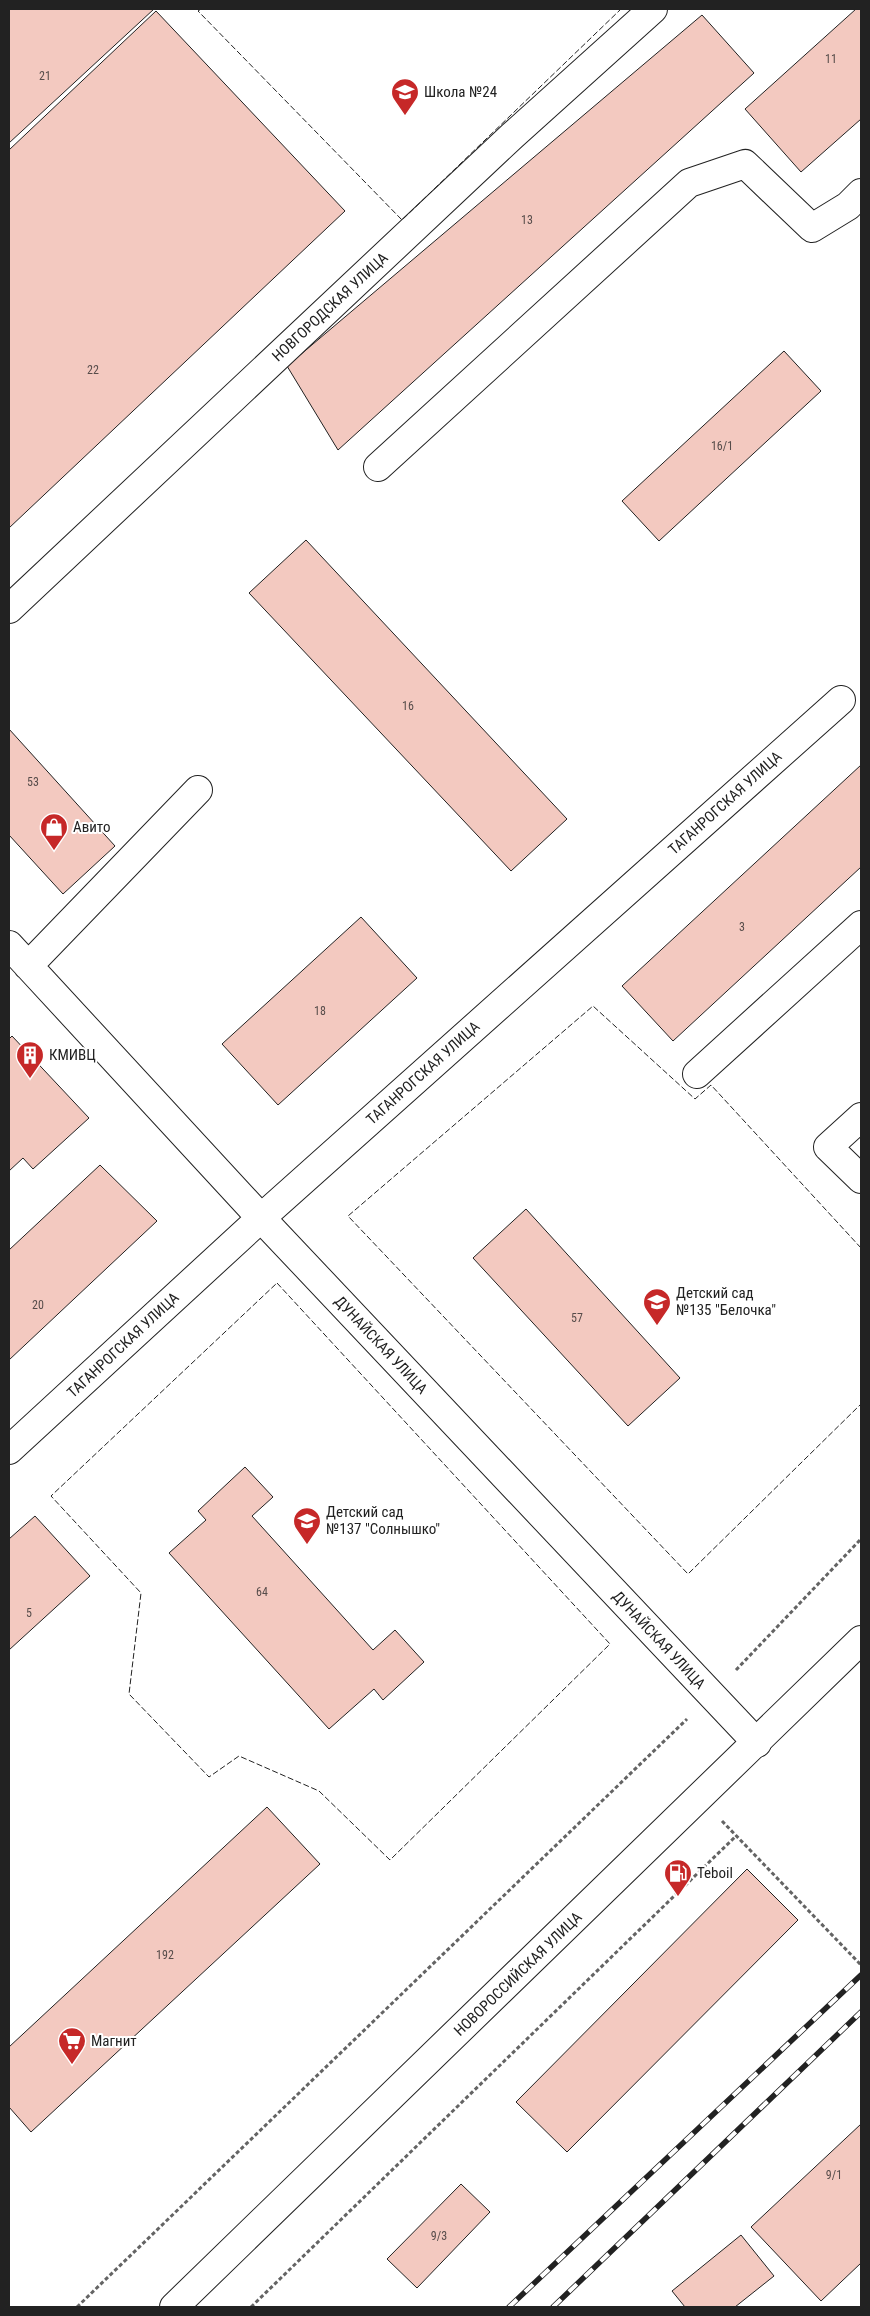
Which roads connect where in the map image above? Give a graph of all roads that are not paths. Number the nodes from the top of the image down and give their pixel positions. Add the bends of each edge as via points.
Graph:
1 (653, 9) edge
2 (861, 193) edge
3 (378, 467) dead end
4 (9, 609) edge
5 (841, 700) dead end
6 (198, 790) dead end
7 (861, 926) edge
8 (9, 945) edge
9 (28, 966) junction
10 (697, 1074) dead end
11 (861, 1116) edge
12 (861, 1179) edge
13 (261, 1218) junction
14 (9, 1450) edge
15 (861, 1640) edge
16 (757, 1743) junction
17 (174, 2307) edge

1 - 4 street, НОВГОРОДСКАЯ УЛИЦА via 505,143
2 - 3 street via 848,206 812,228 746,164 689,183
5 - 13 street, ТАГАНРОГСКАЯ УЛИЦА
6 - 9 street
7 - 10 street
8 - 9 street, ДУНАЙСКАЯ УЛИЦА
9 - 13 street, ДУНАЙСКАЯ УЛИЦА
11 - 12 street via 828,1147
13 - 14 street, ТАГАНРОГСКАЯ УЛИЦА
13 - 16 street, ДУНАЙСКАЯ УЛИЦА
15 - 16 street, НОВОРОССИЙСКАЯ УЛИЦА
16 - 17 street, НОВОРОССИЙСКАЯ УЛИЦА

